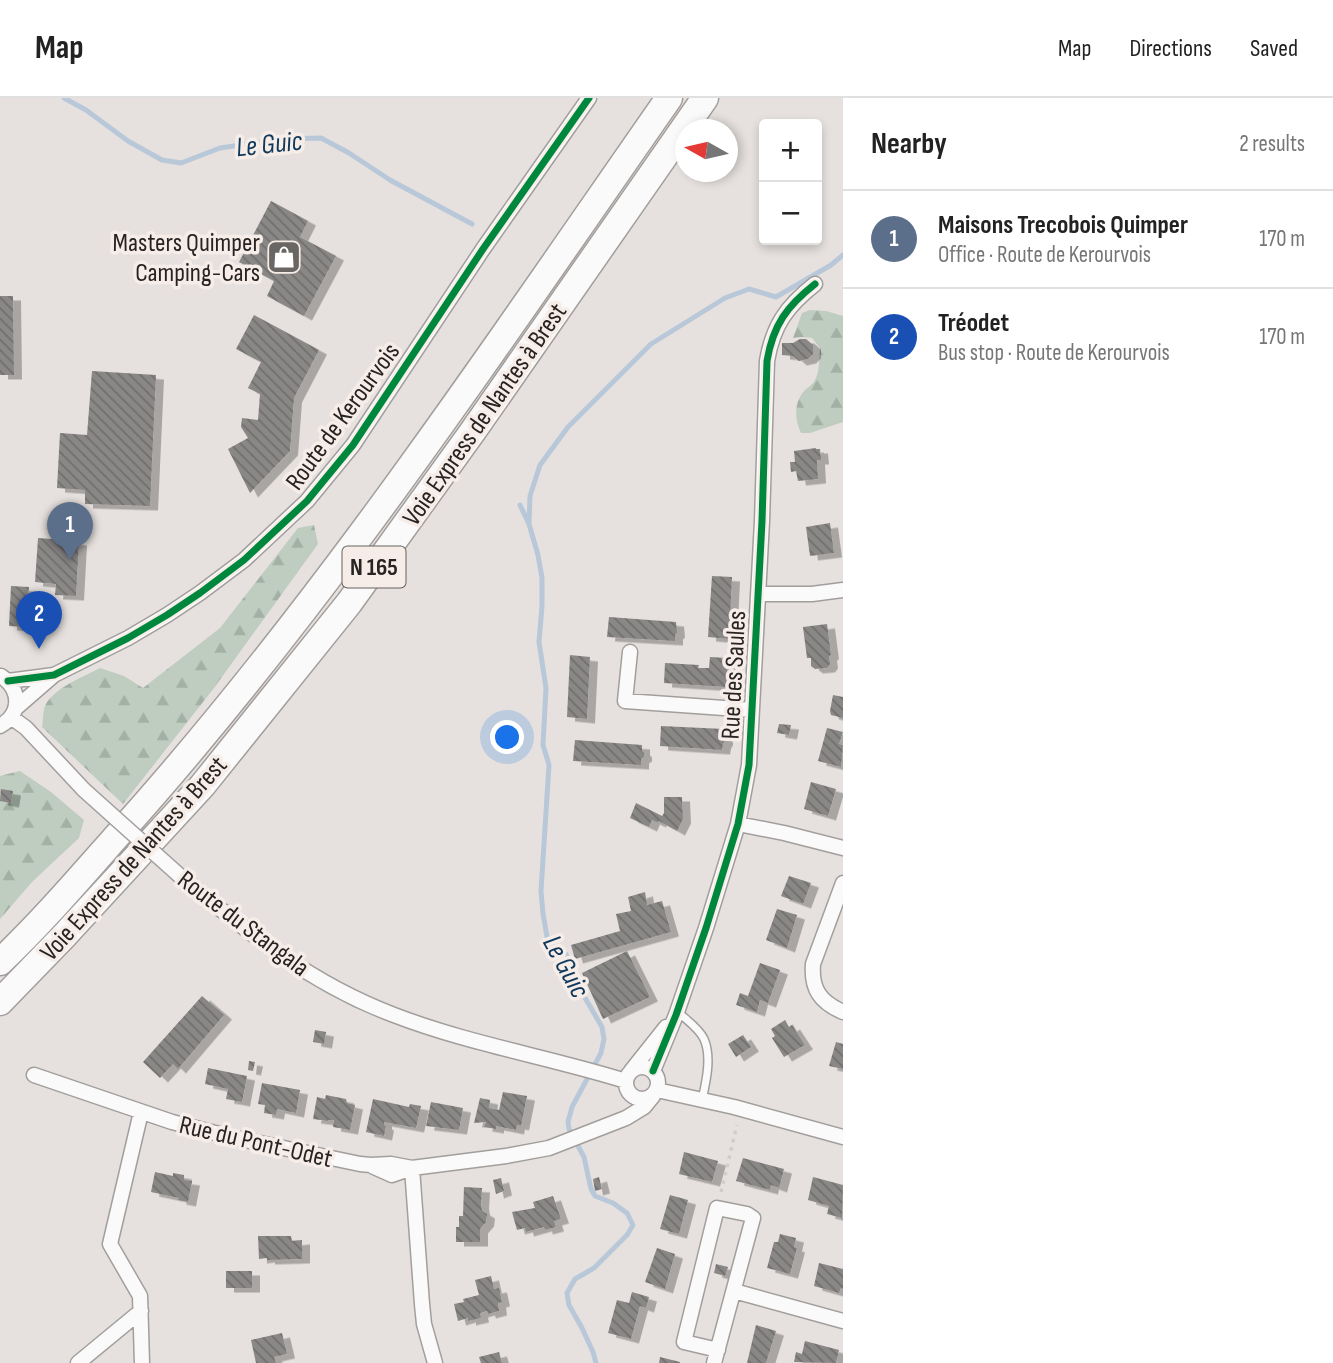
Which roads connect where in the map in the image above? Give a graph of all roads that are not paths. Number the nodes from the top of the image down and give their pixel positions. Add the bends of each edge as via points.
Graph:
1 (589, 98) edge
2 (669, 98) edge
3 (705, 98) edge
4 (815, 284) dead end
5 (843, 590) edge
6 (758, 594) junction
7 (630, 652) dead end
8 (54, 675) junction
9 (4, 678) edge
10 (752, 710) junction
11 (9, 717) edge
12 (738, 824) junction
13 (843, 849) edge
14 (843, 883) edge
15 (0, 962) edge
16 (0, 1002) edge
17 (843, 1012) edge
18 (676, 1013) junction
19 (34, 1075) dead end
20 (628, 1076) junction
21 (655, 1084) junction
22 (633, 1097) junction
23 (695, 1098) junction
24 (141, 1112) junction
25 (598, 1128) junction
26 (843, 1137) edge
27 (412, 1168) junction
28 (734, 1291) junction
29 (141, 1311) junction
30 (843, 1321) edge
31 (716, 1357) edge
32 (78, 1363) edge
33 (142, 1363) edge
34 (435, 1363) edge

1 - 8 street, Route de Kerourvois via 353,446 307,501 244,561 200,593 128,638
2 - 15 highway, Voie Express de Nantes à Brest / N 165 via 440,425 254,676 174,773
3 - 16 highway, Voie Express de Nantes à Brest / N 165 via 349,603 202,786
4 - 6 street, Rue des Saules via 786,310 770,345
5 - 6 street
6 - 10 street, Rue des Saules
7 - 10 street via 625,701
8 - 9 street, Route de Kerourvois
8 - 11 street, Route de Kerourvois
9 - 11 street via 16,694
10 - 12 street, Rue des Saules via 749,765
11 - 20 street, Route du Stangala, bridge via 26,728 84,790 180,876 286,960 393,1015 452,1035
12 - 13 street
12 - 18 street, Rue des Saules
14 - 17 street via 813,964 812,979 822,997
18 - 20 street, Rue des Saules
18 - 21 street, Rue des Saules
18 - 23 lane via 704,1039 708,1055 705,1083
19 - 24 street, Rue du Pont-Odet
20 - 21 street via 644,1067
20 - 22 street via 627,1090
21 - 22 street via 643,1100
21 - 23 street
21 - 25 street, Rue du Pont-Odet via 644,1107
22 - 25 street, Rue du Pont-Odet
23 - 26 street
24 - 27 street, Rue du Pont-Odet via 231,1137 371,1165 392,1175
24 - 29 street via 110,1244 140,1296
25 - 27 street, Rue du Pont-Odet via 530,1152
27 - 34 street via 423,1314
28 - 30 street
28 - 31 street
28 - 31 street via 753,1218 717,1208 684,1342
29 - 32 street
29 - 33 street

